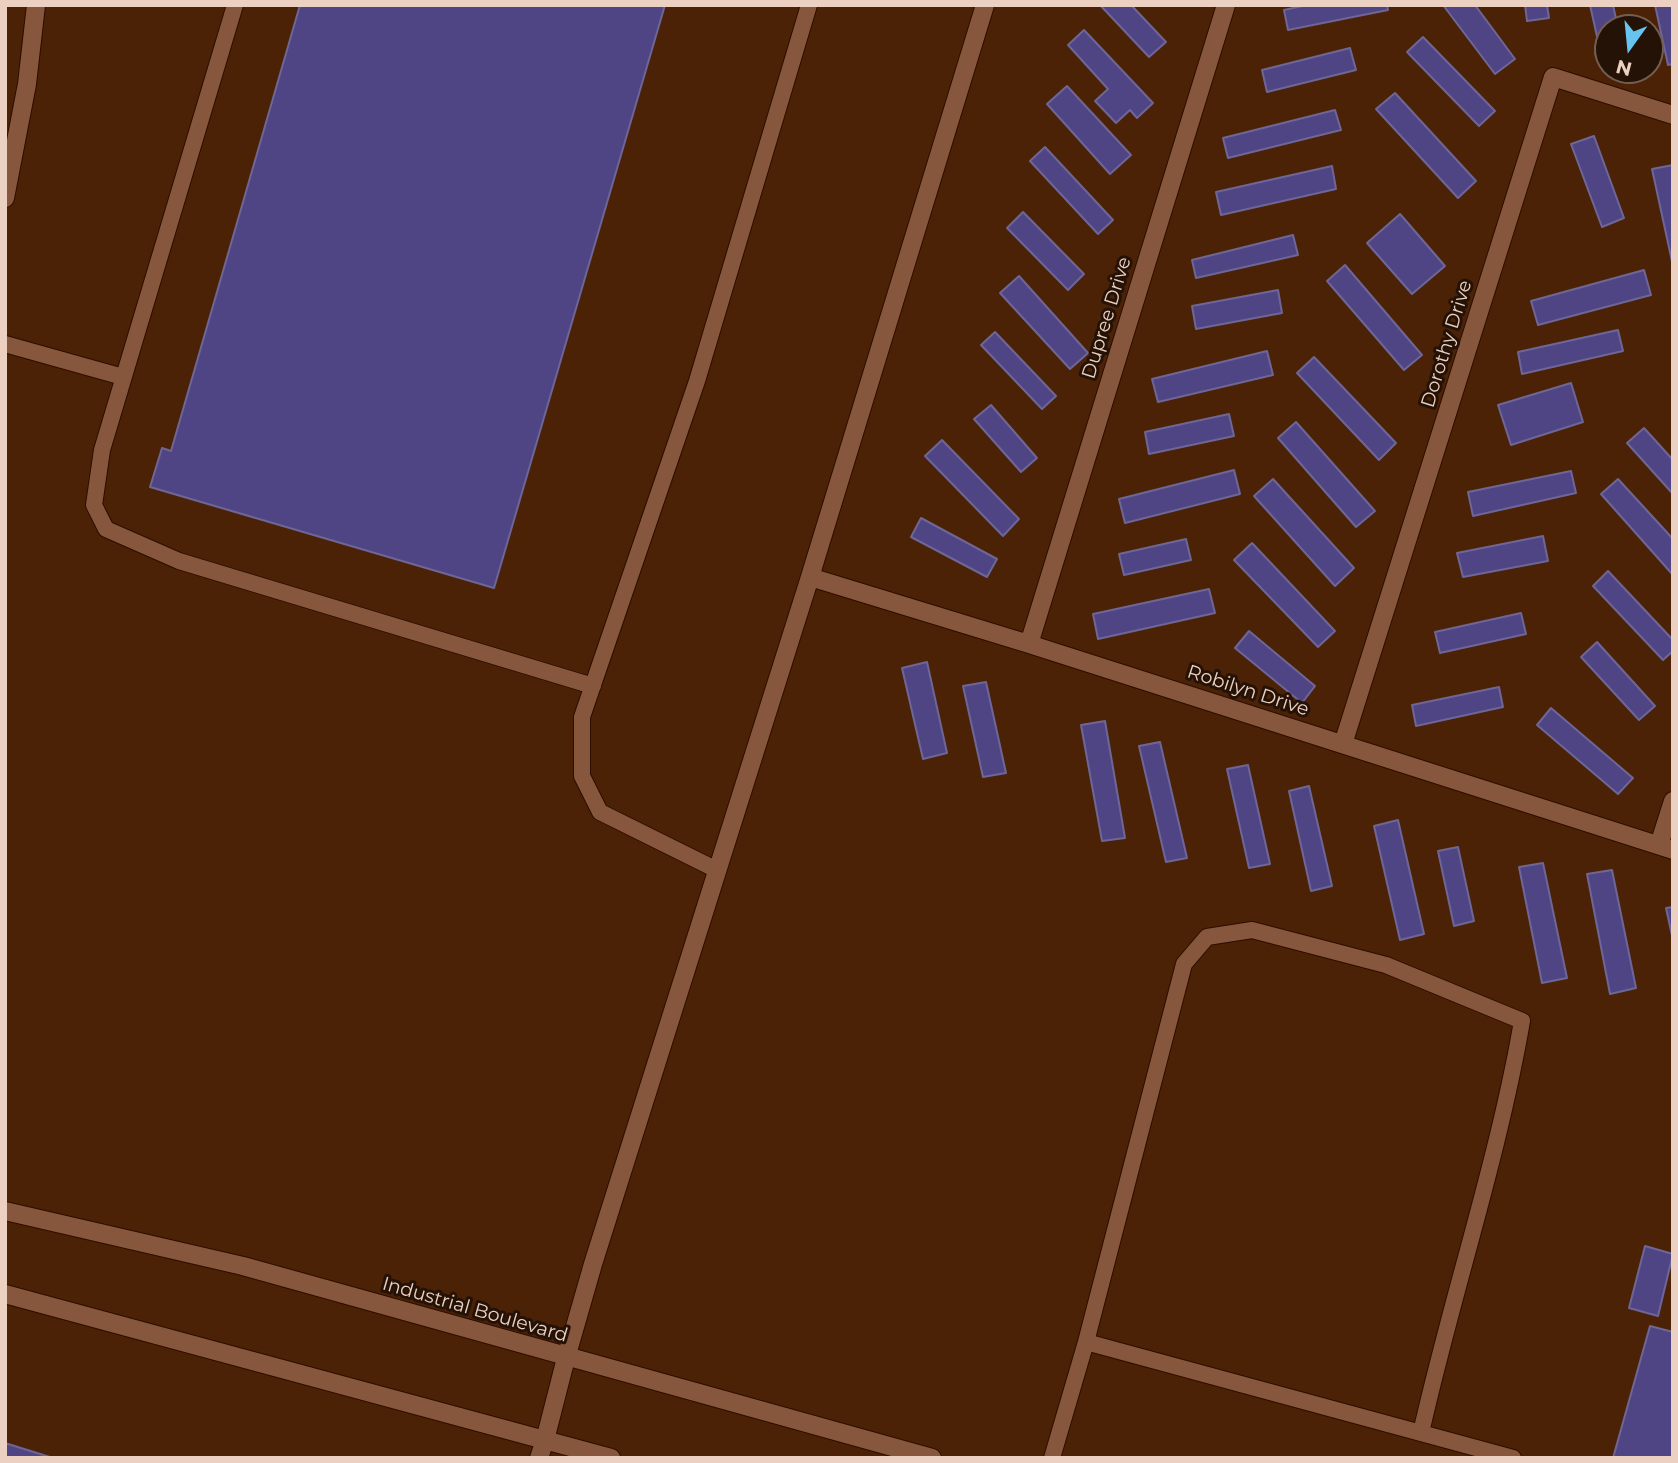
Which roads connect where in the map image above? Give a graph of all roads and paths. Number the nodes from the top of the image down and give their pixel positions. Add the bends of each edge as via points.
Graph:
1 (36, 5) edge
2 (235, 5) edge
3 (809, 5) edge
4 (985, 5) edge
5 (1226, 5) edge
6 (1673, 114) edge
7 (5, 198) edge
8 (5, 344) edge
9 (123, 377) junction
10 (810, 577) junction
11 (1029, 644) junction
12 (593, 686) junction
13 (1343, 744) junction
14 (1673, 801) edge
15 (1666, 847) edge
16 (717, 870) junction
17 (5, 1211) edge
18 (5, 1294) edge
19 (1086, 1342) junction
20 (566, 1357) junction
21 (1421, 1433) junction
22 (545, 1440) junction
23 (539, 1458) edge
24 (611, 1458) edge
25 (932, 1458) edge
26 (1052, 1458) edge
27 (1513, 1458) edge

1 - 7 street via 27,84
2 - 9 lane
3 - 12 lane via 696,381
4 - 10 street
5 - 11 street, Dupree Drive
6 - 13 street, Dorothy Drive via 1553,77
8 - 9 lane
9 - 12 lane via 102,450 94,505 106,529 179,561
10 - 11 street, Robilyn Drive
10 - 16 street
11 - 13 street, Robilyn Drive
12 - 16 lane via 582,717 582,776 600,812
13 - 15 street, Robilyn Drive
14 - 15 street
16 - 20 street
17 - 20 street, Industrial Boulevard via 243,1266
18 - 22 street
19 - 21 lane
19 - 21 lane via 1184,964 1207,937 1252,930 1386,965 1522,1021 1513,1073
19 - 26 lane
20 - 22 street
20 - 25 street, Industrial Boulevard
21 - 27 lane
22 - 23 street
22 - 24 street

